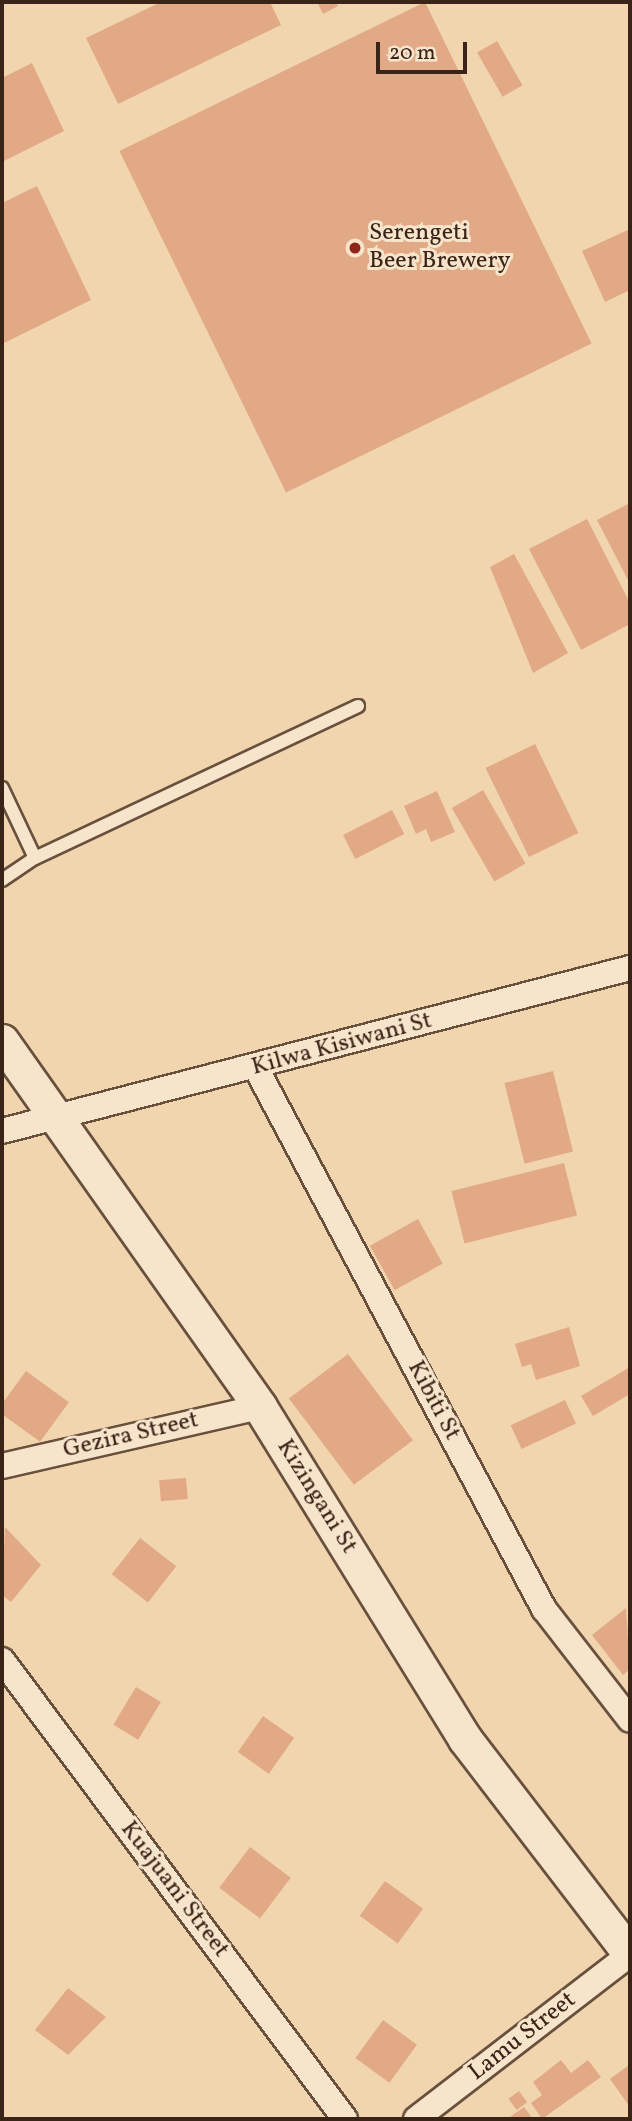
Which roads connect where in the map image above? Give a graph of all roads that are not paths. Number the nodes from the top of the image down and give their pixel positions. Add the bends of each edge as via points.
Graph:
1 (358, 706) dead end
2 (2, 788) edge
3 (35, 858) junction
4 (2, 880) edge
5 (630, 968) edge
6 (2, 1041) edge
7 (256, 1068) junction
8 (53, 1118) junction
9 (2, 1131) edge
10 (260, 1406) junction
11 (2, 1466) edge
12 (2, 1660) edge
13 (630, 1720) edge
14 (630, 1954) edge
15 (345, 2119) edge
16 (416, 2119) edge

1 - 3 lane
2 - 3 lane
3 - 4 lane
5 - 7 street, Kilwa Kisiwani St
6 - 8 street, Kizingani St
7 - 8 street, Kilwa Kisiwani St
7 - 13 street, Kibiti St via 544,1609
8 - 9 street, Kilwa Kisiwani St
8 - 10 street, Kizingani St
10 - 11 street, Gezira Street
10 - 14 street, Kizingani St via 465,1740
12 - 15 street, Kuajuani Street
14 - 16 street, Lamu Street

